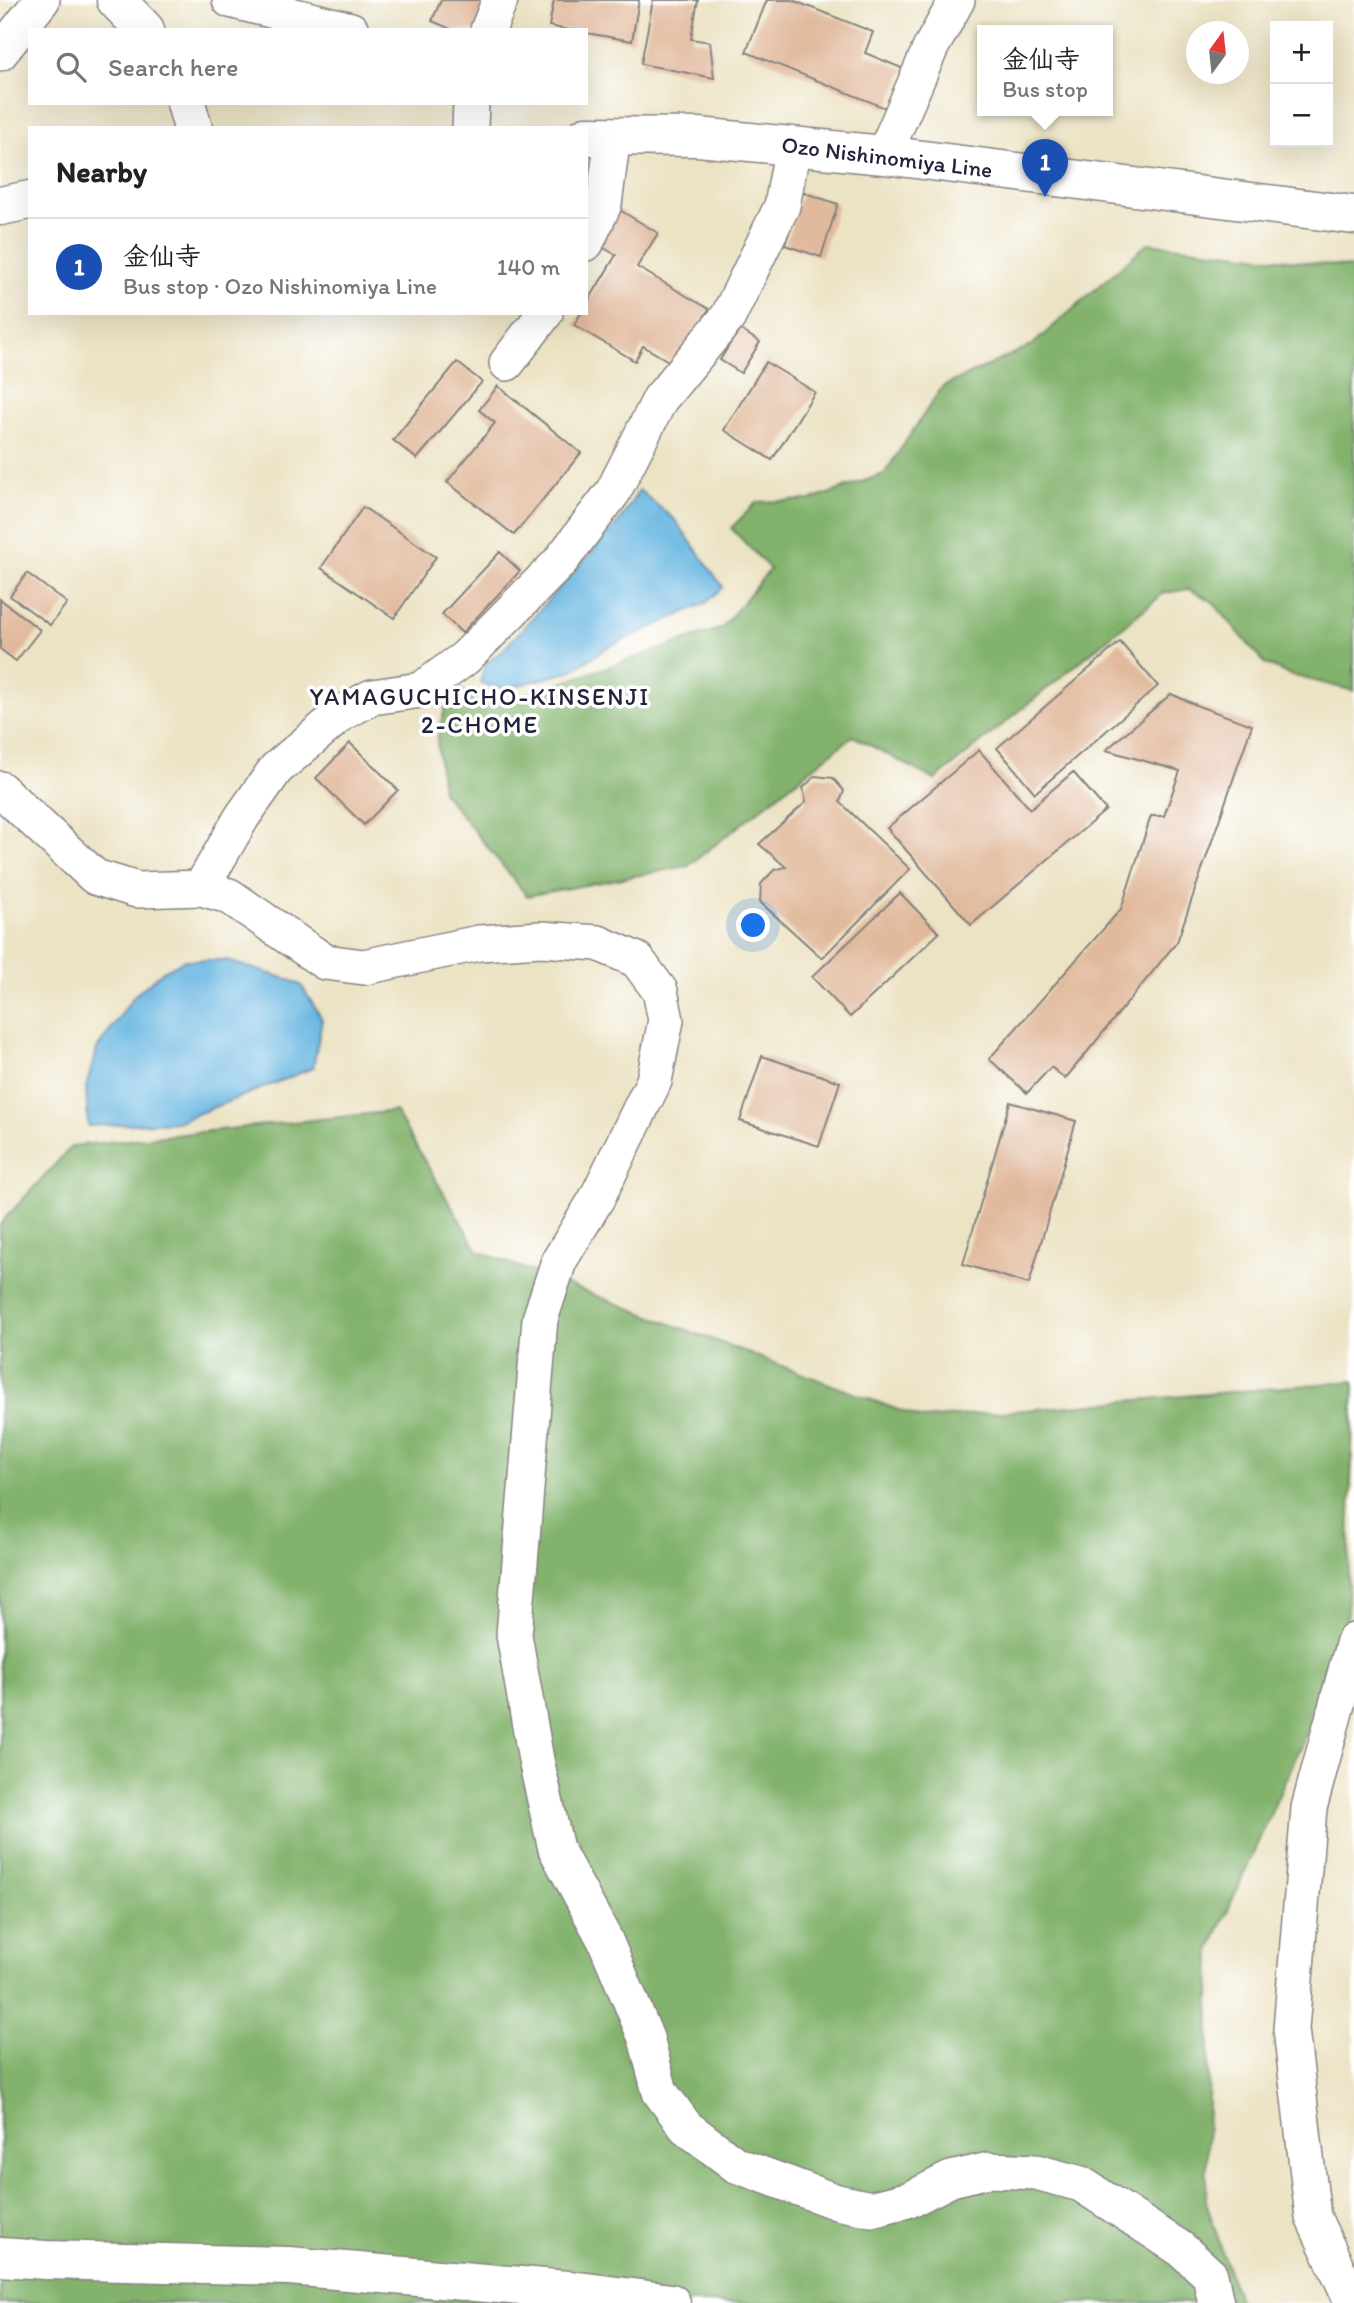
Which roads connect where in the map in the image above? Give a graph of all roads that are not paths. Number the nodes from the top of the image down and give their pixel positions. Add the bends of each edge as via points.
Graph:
1 (42, 0) edge
2 (116, 0) edge
3 (230, 0) edge
4 (499, 0) edge
5 (957, 0) edge
6 (143, 28) edge
7 (343, 28) edge
8 (489, 28) edge
9 (0, 54) edge
10 (187, 105) edge
11 (471, 105) edge
12 (193, 126) edge
13 (470, 126) edge
14 (600, 136) edge
15 (793, 146) junction
16 (884, 155) junction
17 (28, 200) edge
18 (0, 206) edge
19 (1354, 215) edge
20 (588, 239) edge
21 (543, 315) edge
22 (507, 363) dead end
23 (0, 789) edge
24 (201, 888) junction
25 (1354, 1641) edge
26 (0, 2257) edge
27 (1213, 2289) edge
28 (671, 2303) edge
29 (1353, 2303) edge

1 - 9 street
2 - 6 main road
3 - 7 street
4 - 8 street
5 - 16 street
10 - 12 main road
11 - 13 street
14 - 15 main road, Ozo Nishinomiya Line via 698,136
14 - 20 street via 604,204
15 - 16 main road, Ozo Nishinomiya Line
15 - 24 street via 782,206 728,317 660,399 613,492 559,563 465,658 421,690 372,697 342,713 276,769
16 - 19 main road, Ozo Nishinomiya Line
17 - 18 main road
21 - 22 street
23 - 24 street via 95,877 137,890
24 - 27 street via 229,896 325,962 364,967 479,943 541,939 598,943 637,960 660,991 666,1020 654,1081 597,1198 559,1261 540,1319 514,1635 556,1849 605,1940 646,2038 660,2092 687,2127 736,2165 836,2202 872,2208 989,2170 1036,2172 1080,2184 1181,2249
25 - 29 street via 1309,1808 1291,2029 1313,2217
26 - 28 main road via 289,2266

